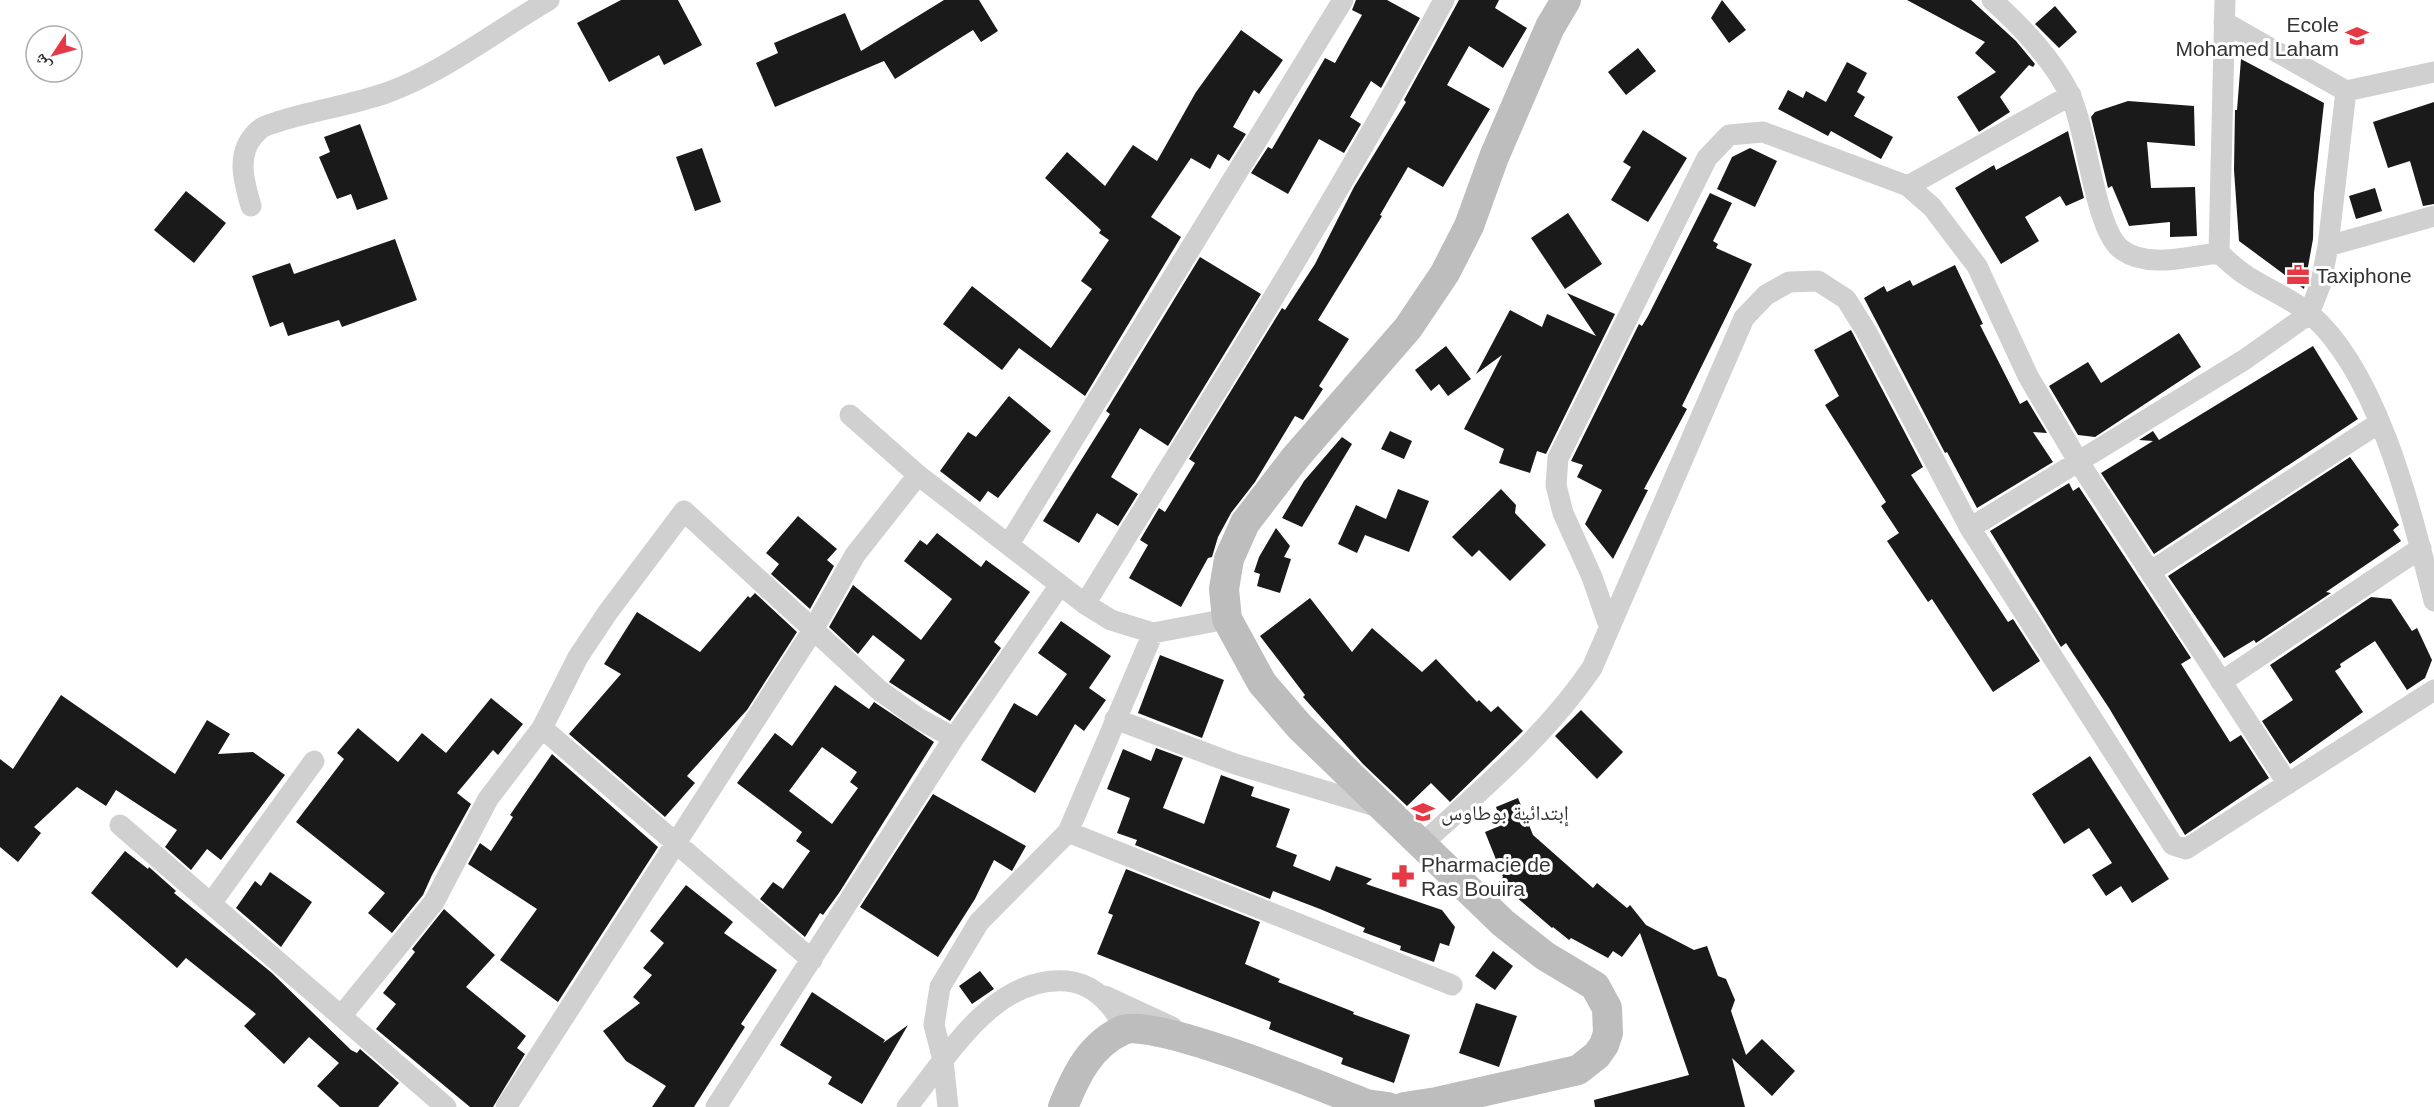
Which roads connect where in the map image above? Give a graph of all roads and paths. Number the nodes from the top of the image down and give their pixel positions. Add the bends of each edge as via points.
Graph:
1 (549, 0) edge
2 (1343, 0) edge
3 (1444, 0) edge
4 (1566, 0) edge
5 (1992, 0) edge
6 (2225, 0) edge
7 (2224, 22) junction
8 (2434, 72) edge
9 (2346, 91) junction
10 (2071, 95) junction
11 (1908, 186) junction
12 (251, 206) dead end
13 (2434, 216) edge
14 (2328, 246) junction
15 (2219, 253) junction
16 (2309, 314) junction
17 (850, 415) dead end
18 (2379, 423) junction
19 (2078, 460) junction
20 (918, 475) junction
21 (1970, 528) junction
22 (1009, 544) junction
23 (2421, 548) junction
24 (2150, 572) junction
25 (1060, 585) junction
26 (2434, 601) edge
27 (1085, 604) junction
28 (1227, 620) junction
29 (1609, 626) junction
30 (813, 630) junction
31 (1153, 633) junction
32 (2221, 682) junction
33 (2434, 690) edge
34 (1115, 719) junction
35 (542, 728) junction
36 (954, 738) junction
37 (314, 761) dead end
38 (2288, 784) junction
39 (1382, 808) junction
40 (120, 825) dead end
41 (1068, 832) junction
42 (676, 845) junction
43 (1421, 845) junction
44 (212, 902) junction
45 (812, 960) junction
46 (1452, 985) dead end
47 (1097, 992) junction
48 (342, 1015) junction
49 (1125, 1029) junction
50 (1219, 1048) junction
51 (943, 1060) junction
52 (446, 1107) edge
53 (506, 1107) edge
54 (716, 1107) edge
55 (907, 1107) edge
56 (948, 1107) edge
57 (1063, 1107) edge
58 (1388, 1107) edge
59 (1404, 1107) edge

1 - 12 street via 430,73 386,93 260,128 242,156 243,179
2 - 22 street
3 - 27 street via 1374,125
4 - 28 street via 1550,27 1445,273 1408,328 1295,458 1245,523 1229,559 1224,589
5 - 10 street via 2036,45
6 - 7 street
7 - 9 street
7 - 15 street
8 - 9 street
9 - 14 street
10 - 11 street
10 - 15 street via 2105,224 2120,249 2145,261
11 - 19 street via 1932,207 1977,266 2028,376
11 - 29 street via 1762,132 1730,135 1707,158 1558,458 1556,485 1563,513
13 - 14 street
14 - 16 street via 2321,283
15 - 16 street via 2244,274
16 - 18 street via 2337,344
16 - 19 street via 2244,360
17 - 20 street
18 - 23 street via 2406,492
18 - 24 street
19 - 21 street
19 - 24 street
20 - 22 street
20 - 30 street via 855,555
21 - 29 street via 1846,299 1818,281 1789,282 1766,295 1744,318
21 - 38 street via 2173,845 2186,849
22 - 25 street
23 - 26 street
23 - 32 street
24 - 32 street
25 - 27 street
25 - 36 street
27 - 31 street via 1111,620
28 - 31 street
28 - 39 street via 1262,683 1300,727
29 - 43 street via 1592,668 1562,710
30 - 35 street via 684,511 578,657
30 - 36 street via 879,690
30 - 42 street
31 - 34 street
32 - 38 street
33 - 38 street
34 - 39 street via 1235,764
34 - 41 street
35 - 42 street
35 - 48 street via 488,799 434,902
36 - 45 street
37 - 44 street
39 - 43 street
40 - 44 street
41 - 46 street
41 - 51 street via 979,922 958,953 940,987 936,1005 934,1025
42 - 45 street
42 - 53 street
43 - 59 street via 1503,923 1545,956 1594,986 1606,1008 1608,1026 1604,1045 1578,1070
44 - 48 street
45 - 54 street
47 - 49 street
47 - 50 street
47 - 51 street via 1080,982 1050,980 1011,993 968,1030
48 - 52 street
49 - 50 street via 1144,1028
49 - 57 street via 1093,1050
50 - 58 street via 1366,1104
51 - 55 street
51 - 56 street

